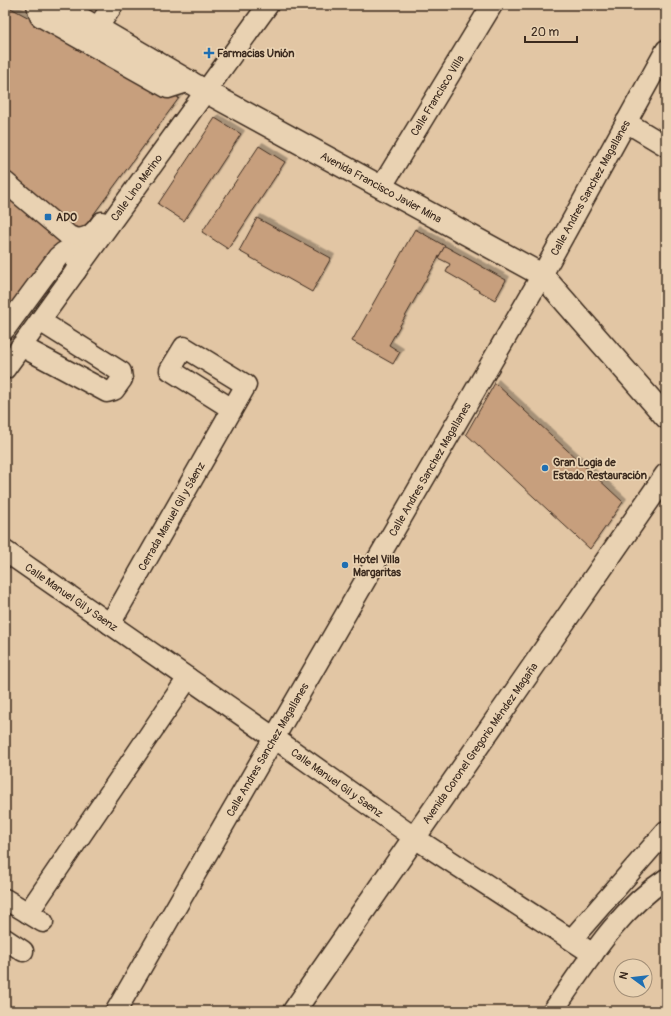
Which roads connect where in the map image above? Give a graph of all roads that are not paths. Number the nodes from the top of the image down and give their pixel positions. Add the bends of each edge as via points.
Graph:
1 (37, 5) edge
2 (58, 5) edge
3 (113, 5) edge
4 (268, 5) edge
5 (492, 5) edge
6 (97, 28) junction
7 (666, 50) edge
8 (198, 86) junction
9 (626, 122) junction
10 (666, 146) edge
11 (5, 182) edge
12 (382, 186) junction
13 (76, 271) junction
14 (542, 275) junction
15 (40, 321) junction
16 (5, 329) edge
17 (21, 346) junction
18 (5, 369) edge
19 (232, 409) dead end
20 (666, 416) edge
21 (666, 475) edge
22 (5, 551) edge
23 (110, 624) junction
24 (188, 678) junction
25 (273, 737) junction
26 (666, 831) edge
27 (415, 838) junction
28 (630, 871) junction
29 (666, 878) edge
30 (649, 890) junction
31 (5, 899) edge
32 (5, 939) edge
33 (572, 939) junction
34 (23, 951) dead end
35 (593, 954) junction
36 (116, 1011) edge
37 (294, 1011) edge
38 (553, 1011) edge

1 - 8 street via 40,16 168,88
2 - 6 main road, Avenida Francisco Javier Mina
3 - 6 street
4 - 8 street, Calle Lino Merino
5 - 12 street, Calle Francisco Villa
6 - 8 main road, Avenida Francisco Javier Mina
7 - 9 street, Calle Andres Sanchez Magallanes
8 - 11 street via 99,226 87,237 76,239 69,236
8 - 12 main road, Avenida Francisco Javier Mina
8 - 13 street, Calle Lino Merino
9 - 10 street
9 - 14 street, Calle Andres Sanchez Magallanes
12 - 14 main road, Avenida Francisco Javier Mina
13 - 15 street, Calle Lino Merino
13 - 16 street via 78,259 75,254 64,252
14 - 20 main road, Avenida Francisco Javier Mina
14 - 25 street, Calle Andres Sanchez Magallanes
15 - 17 street, Calle Lino Merino
15 - 17 street via 122,372 122,379 114,390 107,392
17 - 18 street, Calle Lino Merino
19 - 23 street, Cerrada Manuel Gil y Sáenz
21 - 27 main road, Avenida Coronel Gregorio Méndez Magaña
22 - 23 street, Calle Manuel Gil y Saenz
23 - 24 street, Calle Manuel Gil y Saenz
24 - 25 street, Calle Manuel Gil y Saenz
24 - 31 street via 35,918
25 - 27 street, Calle Manuel Gil y Saenz
25 - 36 street, Calle Andres Sanchez Magallanes
26 - 28 street
27 - 33 street, Calle Manuel Gil y Saenz
27 - 37 main road, Avenida Coronel Gregorio Méndez Magaña
28 - 30 street
28 - 33 street
29 - 30 street
30 - 35 street via 633,903
32 - 34 street
33 - 35 street, Calle Manuel Gil y Saenz
35 - 38 street

